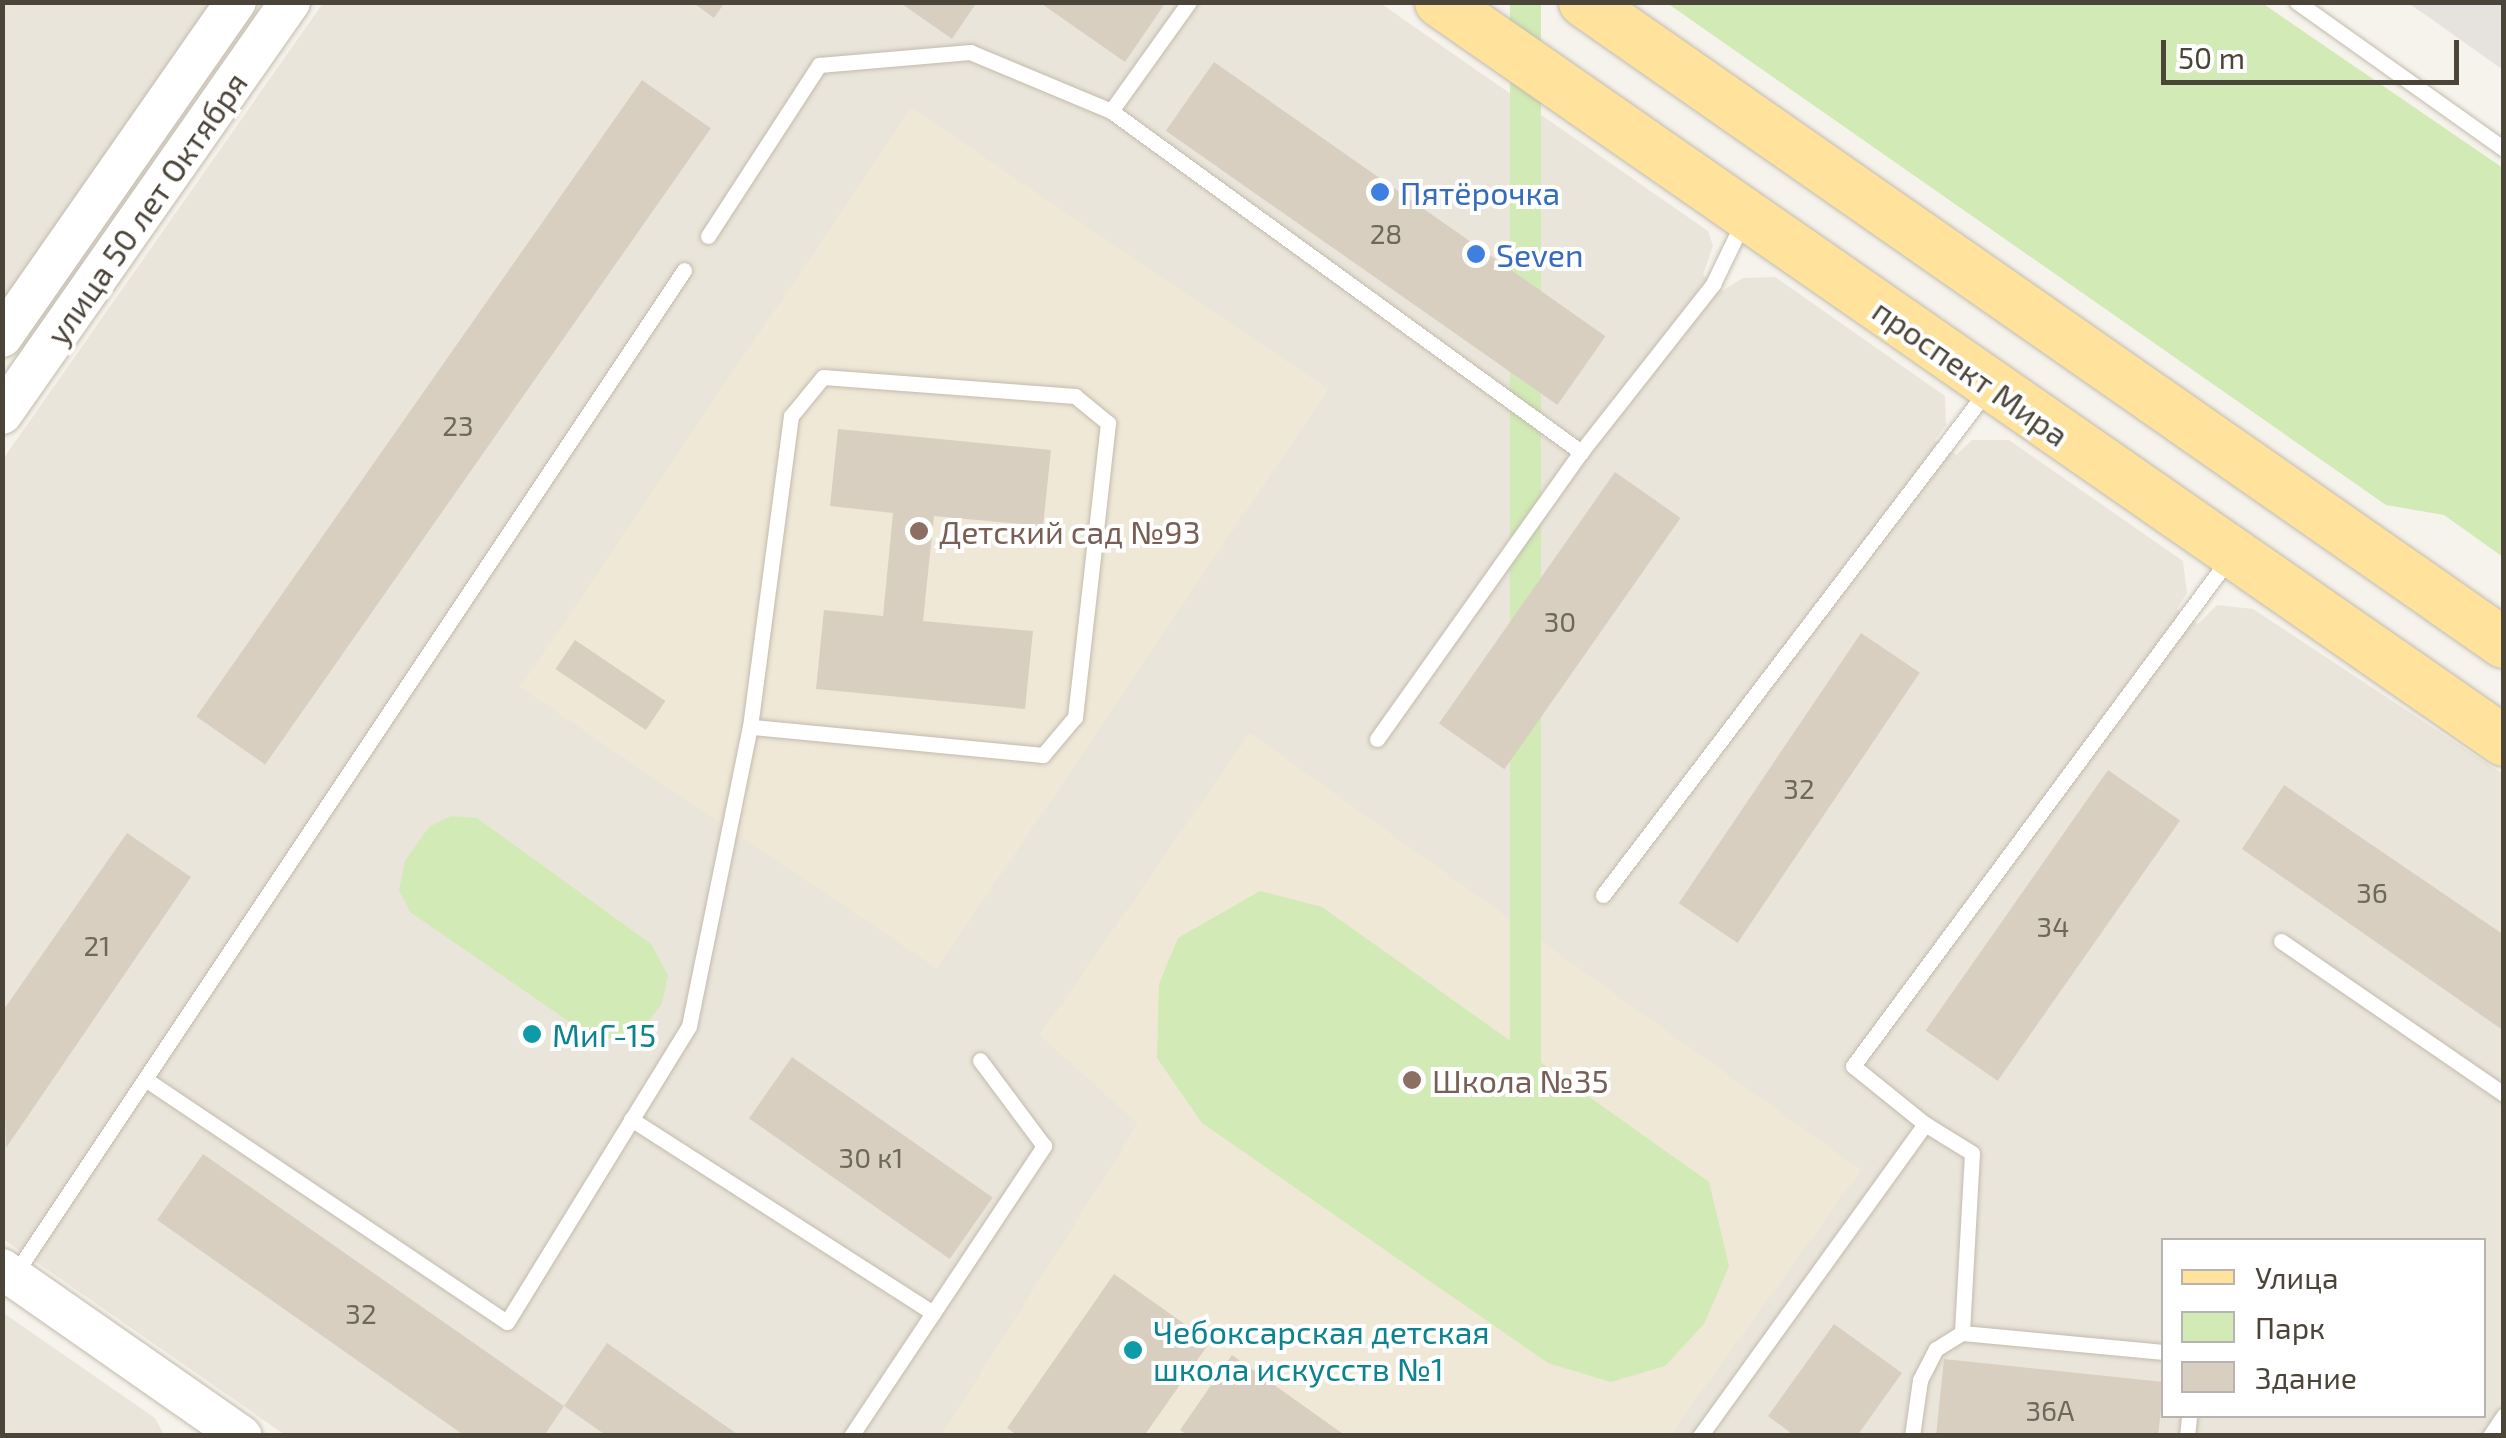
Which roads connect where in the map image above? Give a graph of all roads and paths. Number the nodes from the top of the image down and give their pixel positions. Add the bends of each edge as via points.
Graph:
1 (236, 2) edge
2 (290, 2) edge
3 (1189, 2) edge
4 (1440, 2) edge
5 (1584, 2) edge
6 (2298, 2) edge
7 (1111, 111) junction
8 (2504, 150) edge
9 (1745, 217) junction
10 (708, 236) dead end
11 (684, 270) dead end
12 (2, 337) edge
13 (1991, 386) junction
14 (2, 414) edge
15 (1581, 452) junction
16 (2232, 553) junction
17 (2504, 643) edge
18 (750, 727) junction
19 (1378, 739) dead end
20 (2504, 741) edge
21 (1604, 895) dead end
22 (2281, 941) dead end
23 (980, 1060) dead end
24 (148, 1081) junction
25 (2504, 1094) edge
26 (632, 1119) junction
27 (1925, 1124) junction
28 (8, 1273) edge
29 (932, 1313) junction
30 (1962, 1332) junction
31 (2161, 1352) edge
32 (2504, 1415) edge
33 (226, 1431) edge
34 (851, 1436) edge
35 (1700, 1436) edge
36 (1912, 1436) edge
37 (2490, 1436) edge

1 - 12 street, улица 50 лет Октября
2 - 14 street, улица 50 лет Октября
3 - 7 lane
4 - 9 main road, проспект Мира
5 - 17 main road
6 - 8 lane
7 - 10 lane via 970,52 820,65
7 - 15 lane
9 - 13 main road, проспект Мира
9 - 15 lane via 1713,284
11 - 24 lane
13 - 16 main road, проспект Мира
13 - 21 lane
15 - 19 lane
16 - 20 main road, проспект Мира
16 - 27 lane via 1853,1066
18 - 18 lane via 1043,755 1075,717 1108,423 1076,396 823,377 791,416
18 - 26 lane via 689,1026
22 - 25 lane
23 - 29 lane via 1044,1146
24 - 26 lane via 507,1322
24 - 28 lane
26 - 29 lane
27 - 30 lane via 1972,1153
27 - 35 lane
28 - 33 street
29 - 34 lane
30 - 31 lane
30 - 36 lane via 1936,1348 1920,1380
32 - 37 lane

